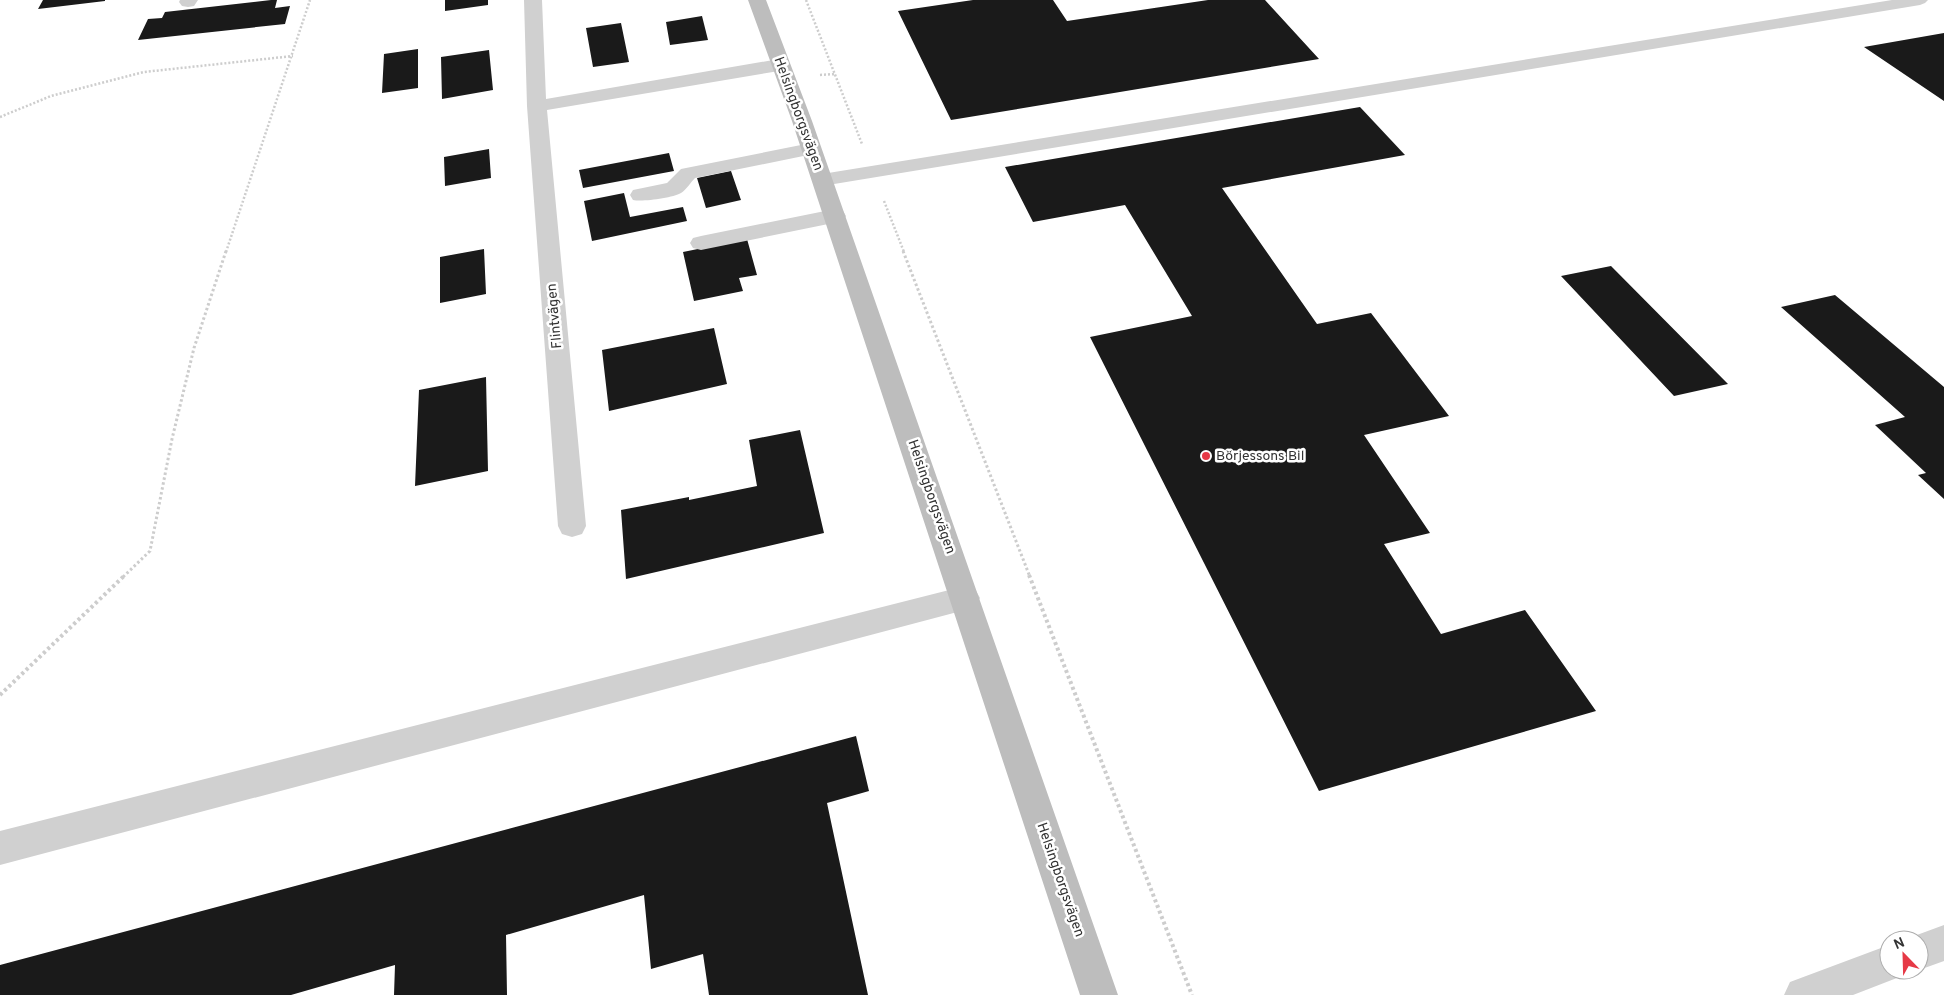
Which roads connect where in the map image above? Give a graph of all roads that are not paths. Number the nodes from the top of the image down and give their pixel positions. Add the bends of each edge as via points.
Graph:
1 (533, 0) edge
2 (757, 0) edge
3 (1920, 0) edge
4 (779, 65) junction
5 (537, 106) junction
6 (811, 149) junction
7 (822, 180) junction
8 (641, 195) dead end
9 (835, 216) junction
10 (701, 242) dead end
11 (572, 526) dead end
12 (965, 598) junction
13 (0, 848) edge
14 (1944, 943) edge
15 (1929, 948) edge
16 (1879, 967) edge
17 (1099, 995) edge
18 (1803, 995) edge

1 - 5 street, Flintvägen
2 - 4 main road, Helsingborgsvägen
3 - 7 lane
4 - 5 street
4 - 6 main road, Helsingborgsvägen
5 - 11 street, Flintvägen
6 - 7 main road, Helsingborgsvägen
6 - 8 street via 688,173 674,188
7 - 9 main road, Helsingborgsvägen
9 - 10 street
9 - 12 main road, Helsingborgsvägen
12 - 13 street
12 - 17 main road, Helsingborgsvägen
14 - 15 street
16 - 18 street

